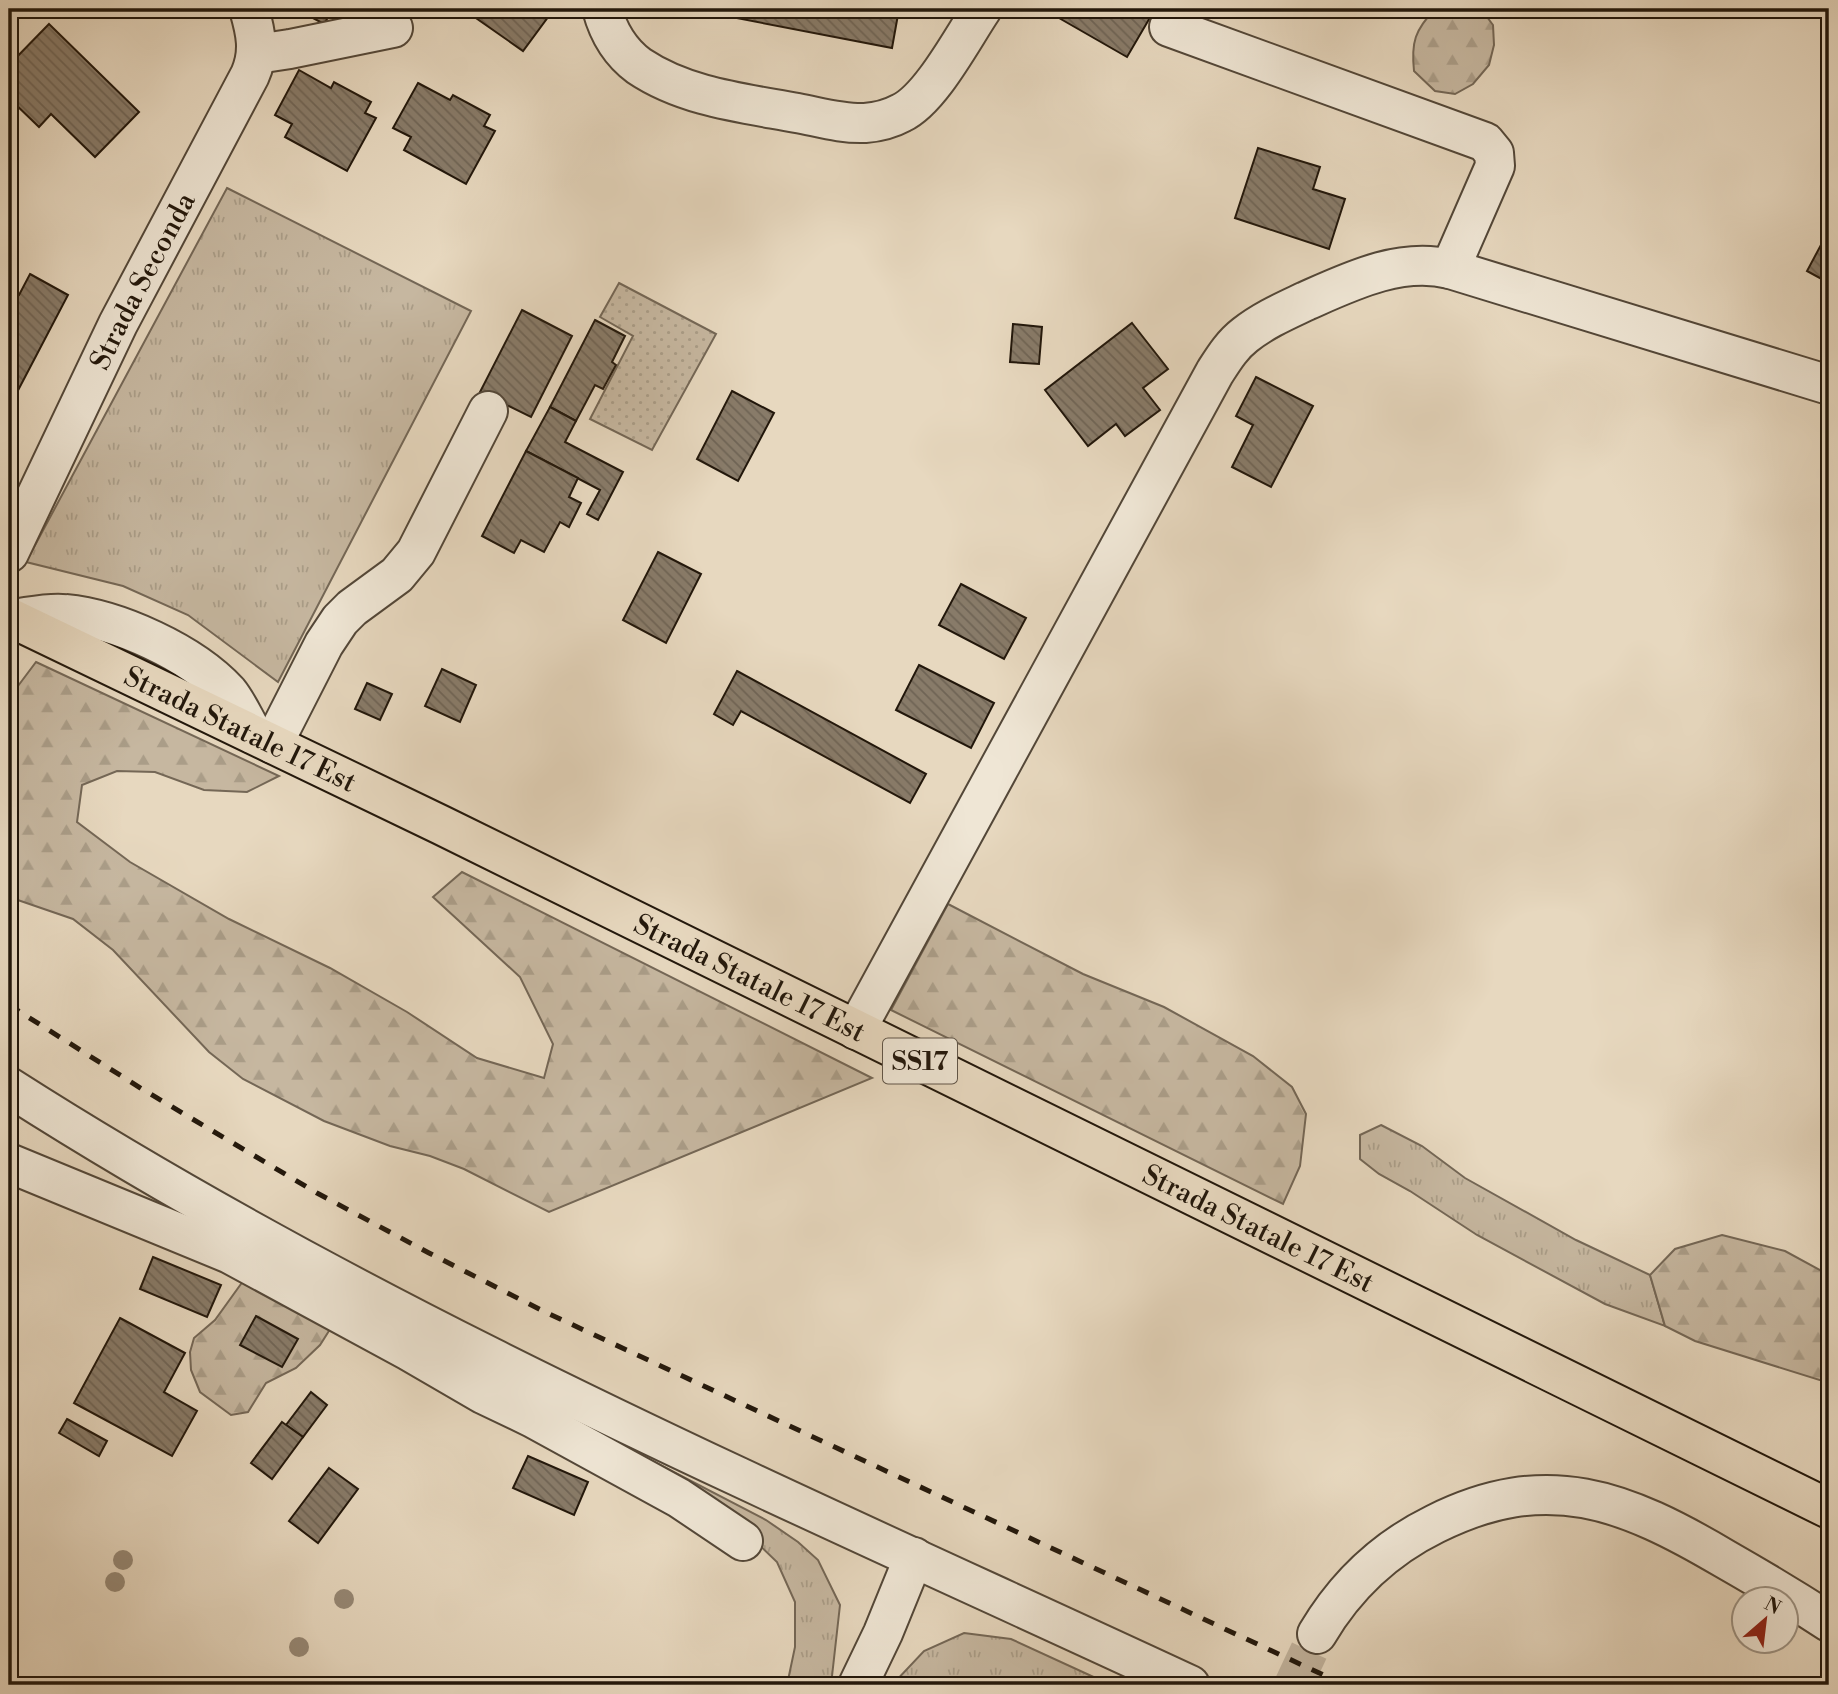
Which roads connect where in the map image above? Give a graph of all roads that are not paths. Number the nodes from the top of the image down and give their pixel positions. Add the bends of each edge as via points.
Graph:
1 (249, 9) edge
2 (602, 9) edge
3 (982, 9) edge
4 (1169, 27) dead end
5 (393, 28) dead end
6 (257, 54) junction
7 (1450, 269) junction
8 (1829, 385) edge
9 (488, 411) dead end
10 (9, 553) edge
11 (10, 618) edge
12 (263, 739) junction
13 (856, 1030) junction
14 (9, 1087) edge
15 (107, 1147) junction
16 (9, 1163) edge
17 (80, 1194) junction
18 (1829, 1509) edge
19 (743, 1541) dead end
20 (914, 1557) junction
21 (1829, 1622) edge
22 (1317, 1634) tunnel mouth
23 (858, 1685) edge
24 (1190, 1685) edge

1 - 6 street
2 - 3 street via 625,53 672,83 733,102 869,123 900,114 916,103
4 - 7 street via 1485,142 1494,153 1494,166
5 - 6 street
6 - 10 street, Strada Seconda via 118,324
7 - 8 street
7 - 13 street via 1408,266 1346,284 1265,321 1226,355
9 - 12 street via 416,552 397,575 340,620
11 - 12 main road, Strada Statale 17 Est / SS17
12 - 13 main road, Strada Statale 17 Est / SS17
13 - 18 main road, Strada Statale 17 Est / SS17
14 - 15 street
15 - 17 street
15 - 20 street via 418,1321 588,1406
16 - 17 street
17 - 19 street via 230,1254 679,1498
20 - 23 street
20 - 24 street
21 - 22 street via 1682,1534 1632,1510 1593,1499 1535,1494 1462,1512 1406,1539 1351,1585

